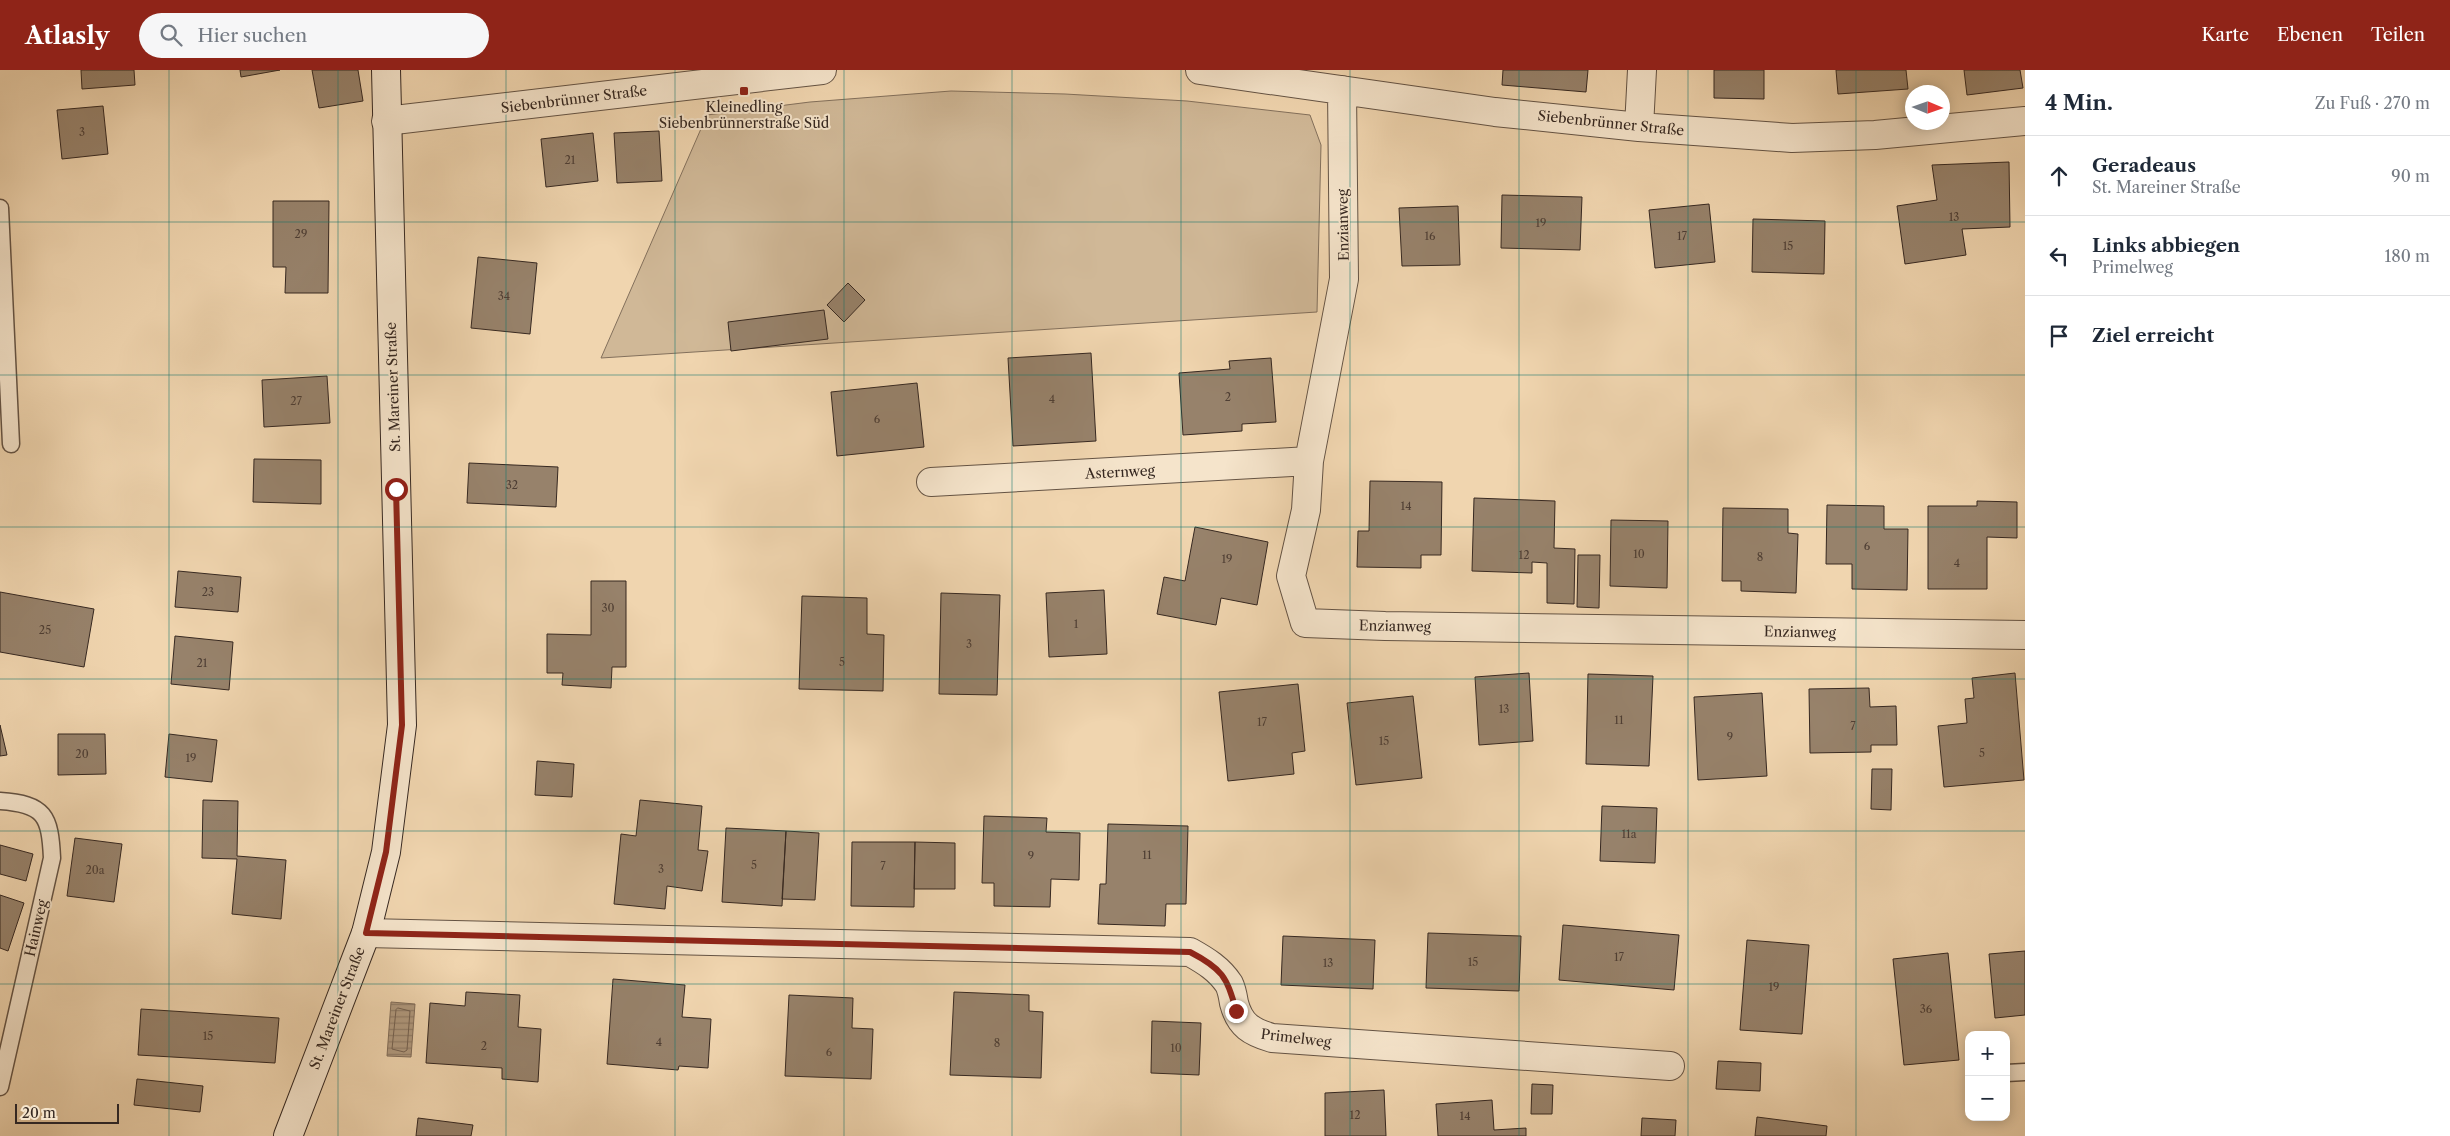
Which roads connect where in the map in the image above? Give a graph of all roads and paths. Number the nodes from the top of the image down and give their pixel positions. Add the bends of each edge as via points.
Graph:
1 (386, 70) edge
2 (822, 70) edge
3 (1200, 70) edge
4 (1642, 70) edge
5 (1342, 90) junction
6 (386, 121) junction
7 (2025, 122) edge
8 (1639, 127) junction
9 (0, 208) edge
10 (11, 444) dead end
11 (1309, 461) junction
12 (931, 482) dead end
13 (2025, 635) edge
14 (0, 801) edge
15 (366, 933) junction
16 (1670, 1066) dead end
17 (2025, 1072) edge
18 (2010, 1073) edge
19 (0, 1087) edge
20 (288, 1136) edge

1 - 6 street, St. Mareiner Straße
2 - 6 street, Siebenbrünner Straße
3 - 5 street, Siebenbrünner Straße
4 - 8 street
5 - 8 street, Siebenbrünner Straße via 1495,112
5 - 11 street, Enzianweg via 1344,279
6 - 15 street, St. Mareiner Straße via 402,725 386,852
7 - 8 street, Siebenbrünner Straße via 1875,135 1792,138
9 - 10 lane
11 - 12 street, Asternweg
11 - 13 street, Enzianweg via 1306,510 1291,576 1305,623
14 - 19 lane, Hainweg via 21,802 39,812 50,828 52,858
15 - 16 street, Primelweg via 1190,952 1212,964 1230,986 1236,1011 1243,1023 1254,1032 1272,1038
15 - 20 street, St. Mareiner Straße
17 - 18 lane

